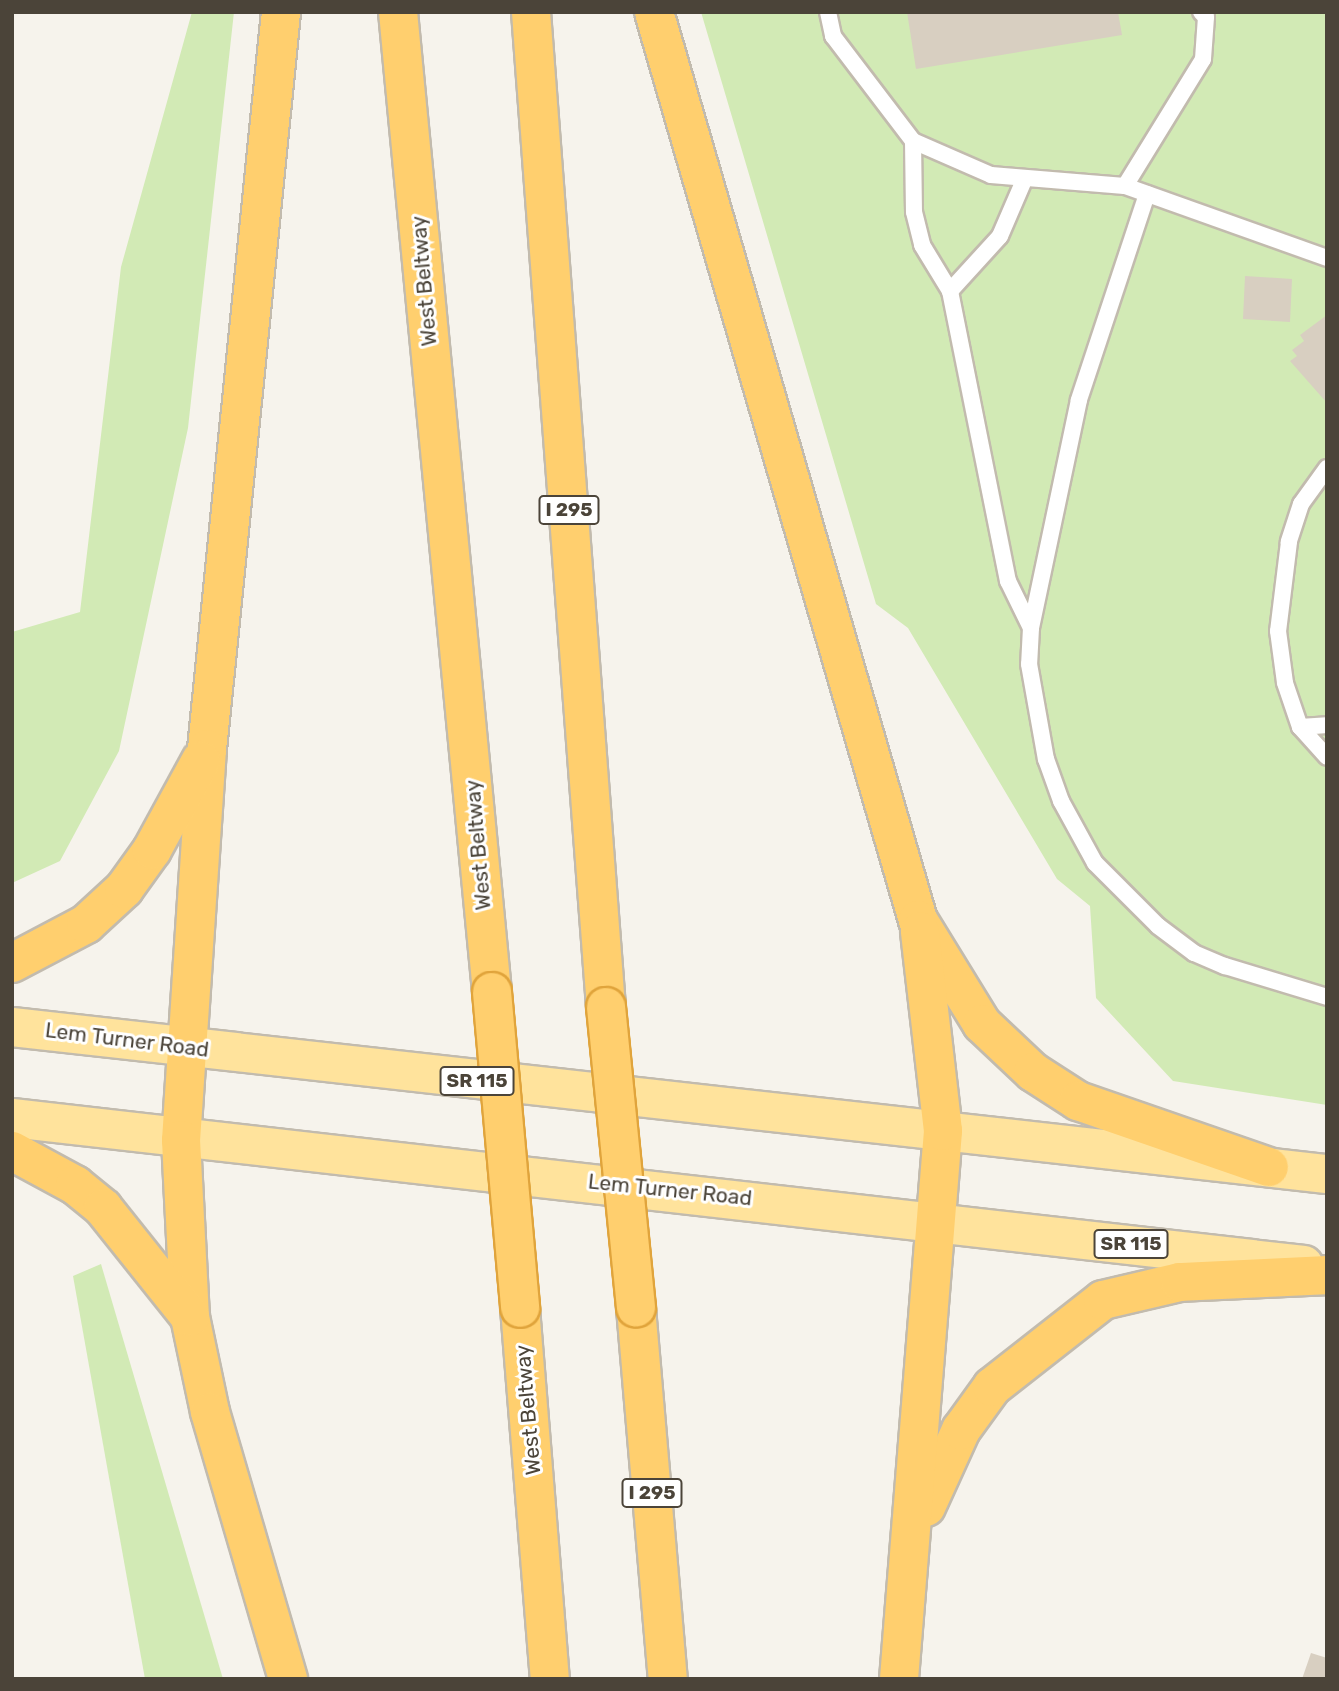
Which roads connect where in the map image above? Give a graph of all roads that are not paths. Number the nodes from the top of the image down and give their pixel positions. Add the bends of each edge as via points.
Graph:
1 (281, 12) edge
2 (398, 12) edge
3 (531, 12) edge
4 (654, 12) edge
5 (828, 12) edge
6 (1201, 12) edge
7 (913, 141) junction
8 (1025, 178) junction
9 (1125, 186) junction
10 (1147, 194) junction
11 (1327, 258) edge
12 (950, 291) junction
13 (1327, 468) edge
14 (1031, 628) junction
15 (1327, 724) edge
16 (1300, 727) junction
17 (206, 749) junction
18 (1327, 757) edge
19 (918, 920) junction
20 (12, 964) edge
21 (1327, 997) edge
22 (12, 1027) edge
23 (186, 1046) junction
24 (12, 1118) edge
25 (943, 1131) junction
26 (181, 1140) junction
27 (12, 1151) edge
28 (1269, 1167) junction
29 (1327, 1174) edge
30 (936, 1219) junction
31 (1327, 1267) edge
32 (1327, 1275) edge
33 (190, 1317) junction
34 (913, 1542) junction
35 (288, 1679) edge
36 (550, 1679) edge
37 (668, 1679) edge
38 (899, 1679) edge

1 - 17 highway
2 - 36 highway, West Beltway, bridge via 492,992
3 - 37 highway, I 295, bridge via 606,1007
4 - 19 highway
5 - 7 lane via 833,36
6 - 9 lane via 1206,17 1203,59
7 - 8 lane via 991,176
7 - 12 lane via 914,212 922,245
8 - 9 lane
8 - 12 lane via 1000,236
9 - 10 lane
10 - 11 lane
10 - 14 lane via 1079,400
12 - 14 lane via 1005,569
13 - 16 lane via 1301,504 1289,542 1278,631 1285,683
14 - 21 lane via 1029,664 1046,759 1061,801 1095,863 1132,903 1194,953
15 - 16 lane
16 - 18 lane
17 - 20 highway via 152,850 124,889 86,924
17 - 23 highway
19 - 25 highway
19 - 28 highway via 982,1024 1032,1072 1100,1110
22 - 23 main road, Lem Turner Road / SR 115
23 - 25 main road, Lem Turner Road / SR 115
23 - 26 highway
24 - 26 main road, Lem Turner Road / SR 115
25 - 28 main road, Lem Turner Road / SR 115
25 - 30 highway
26 - 30 main road, Lem Turner Road / SR 115
26 - 33 highway
27 - 33 highway via 75,1185 103,1208
28 - 29 main road, Lem Turner Road / SR 115
30 - 31 main road, Lem Turner Road / SR 115
30 - 34 highway
32 - 34 highway via 1180,1282 1103,1300 992,1388 961,1430
33 - 35 highway via 210,1412
34 - 38 highway

